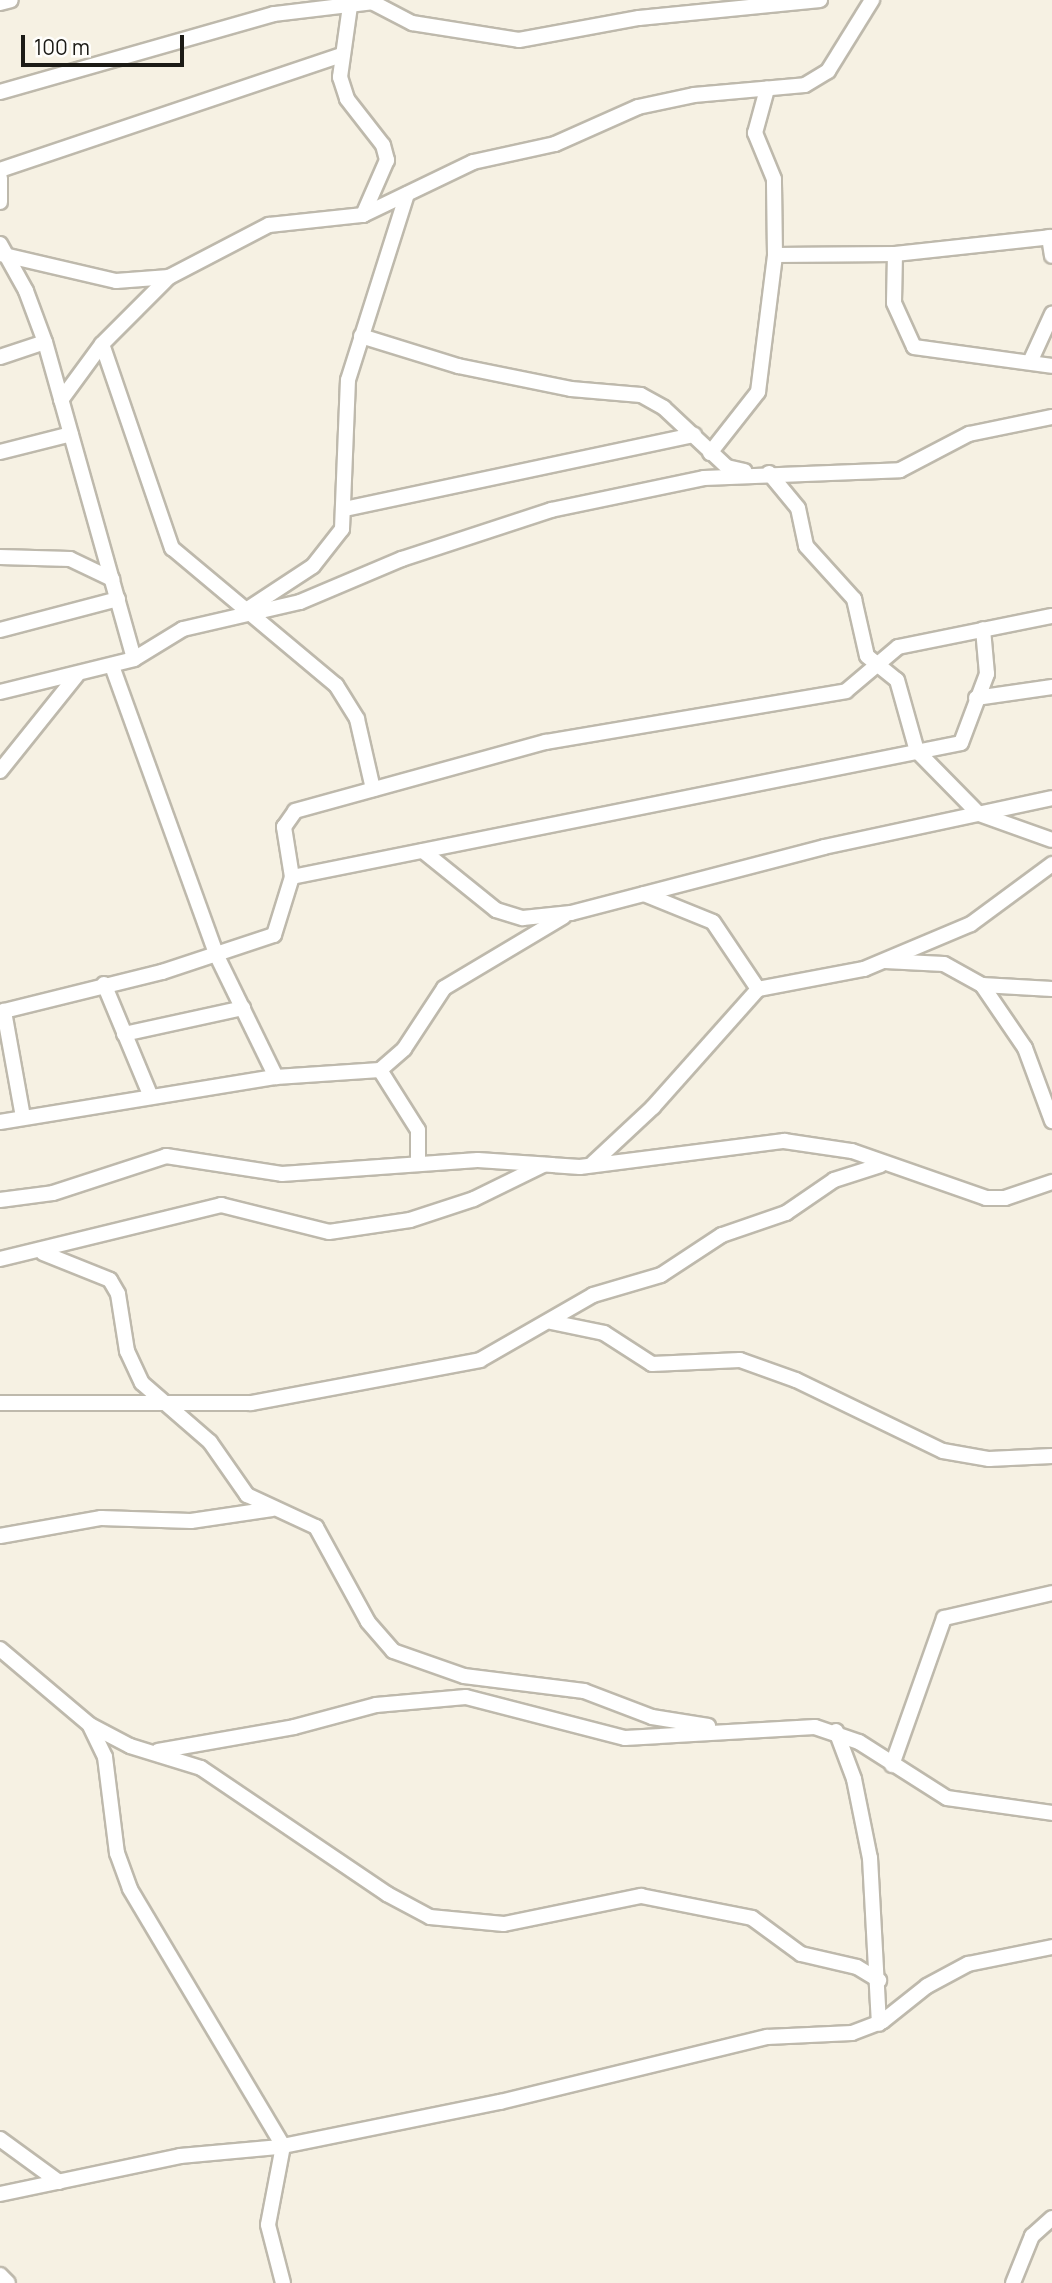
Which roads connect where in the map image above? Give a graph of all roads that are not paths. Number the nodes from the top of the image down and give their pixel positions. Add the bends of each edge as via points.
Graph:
1 (11, 0) edge
2 (820, 0) edge
3 (872, 0) edge
4 (372, 1) edge
5 (0, 3) edge
6 (350, 6) junction
7 (341, 55) junction
8 (766, 89) junction
9 (0, 92) edge
10 (0, 170) edge
11 (0, 178) edge
12 (407, 194) junction
13 (0, 202) edge
14 (363, 215) junction
15 (1051, 237) edge
16 (1, 250) edge
17 (895, 254) junction
18 (775, 255) junction
19 (1052, 257) edge
20 (169, 277) junction
21 (1052, 314) edge
22 (361, 336) junction
23 (45, 342) junction
24 (103, 344) junction
25 (0, 357) edge
26 (1031, 360) junction
27 (1052, 366) edge
28 (61, 400) junction
29 (1052, 417) edge
30 (71, 435) junction
31 (694, 435) junction
32 (0, 452) edge
33 (710, 453) junction
34 (769, 474) junction
35 (345, 509) junction
36 (0, 557) edge
37 (112, 579) junction
38 (118, 599) junction
39 (250, 614) junction
40 (1052, 616) edge
41 (983, 629) junction
42 (0, 630) edge
43 (134, 659) junction
44 (879, 662) junction
45 (112, 666) junction
46 (77, 675) junction
47 (1052, 687) edge
48 (0, 692) edge
49 (976, 698) junction
50 (917, 751) junction
51 (0, 772) edge
52 (373, 789) junction
53 (1052, 798) edge
54 (979, 814) junction
55 (1052, 840) edge
56 (423, 851) junction
57 (1052, 864) edge
58 (292, 877) junction
59 (644, 894) junction
60 (571, 913) junction
61 (216, 954) junction
62 (883, 961) junction
63 (104, 984) junction
64 (982, 985) junction
65 (758, 989) junction
66 (1052, 989) edge
67 (243, 1008) junction
68 (124, 1034) junction
69 (380, 1070) junction
70 (276, 1077) junction
71 (151, 1097) junction
72 (23, 1117) junction
73 (1052, 1121) edge
74 (0, 1122) edge
75 (418, 1163) junction
76 (593, 1163) junction
77 (545, 1164) junction
78 (881, 1165) junction
79 (1052, 1172) edge
80 (1052, 1182) edge
81 (1034, 1188) junction
82 (0, 1200) edge
83 (43, 1253) junction
84 (0, 1259) edge
85 (551, 1322) junction
86 (160, 1402) junction
87 (0, 1403) edge
88 (1052, 1456) edge
89 (274, 1509) junction
90 (0, 1536) edge
91 (1052, 1593) edge
92 (0, 1649) edge
93 (89, 1725) junction
94 (730, 1729) junction
95 (836, 1731) junction
96 (149, 1753) junction
97 (892, 1765) junction
98 (1052, 1813) edge
99 (1052, 1947) edge
100 (879, 1980) junction
101 (879, 2024) junction
102 (0, 2139) edge
103 (283, 2146) junction
104 (59, 2182) junction
105 (0, 2194) edge
106 (1052, 2218) edge
107 (0, 2275) edge
108 (8, 2283) edge
109 (283, 2283) edge
110 (1013, 2283) edge

1 - 5 street
2 - 4 street via 649,16 519,40 430,28
3 - 8 street via 828,71 806,85
4 - 6 street
6 - 7 street
6 - 9 street via 274,14
7 - 10 street
7 - 14 street via 347,99 383,145 387,160
8 - 12 street via 638,107 555,144 473,162
8 - 18 street via 755,133 774,179
11 - 13 street
12 - 14 street
12 - 22 street
14 - 20 street via 269,225
15 - 17 street
15 - 19 street
16 - 20 street via 116,281
16 - 23 street via 26,291
17 - 18 street
17 - 26 street via 894,303 914,346
18 - 33 street via 756,399
20 - 24 street
21 - 26 street
22 - 31 street via 458,366 571,389 641,395
22 - 35 street via 346,397
23 - 25 street
23 - 28 street
24 - 28 street
24 - 39 street via 172,548
26 - 27 street
28 - 30 street
29 - 34 street via 969,435 900,470
30 - 32 street
30 - 37 street
31 - 33 street
31 - 35 street
33 - 34 street via 727,467
34 - 39 street via 704,478 551,510
34 - 44 street via 798,508 806,547 854,599 863,648
35 - 39 street via 342,528 313,566
36 - 37 street via 70,559
37 - 38 street
38 - 42 street
38 - 43 street
39 - 43 street via 183,629
39 - 52 street via 336,685 357,719
40 - 41 street
41 - 44 street via 898,647
41 - 49 street via 990,660
43 - 45 street
44 - 50 street via 897,680
44 - 52 street via 846,691 546,741
45 - 46 street
45 - 61 street
46 - 48 street
46 - 51 street
47 - 49 street
49 - 50 street via 966,739
50 - 54 street
50 - 56 street
52 - 58 street via 289,817 284,840
53 - 54 street
54 - 55 street
54 - 59 street
56 - 58 street
56 - 60 street via 509,916
57 - 62 street via 971,924
58 - 61 street via 274,934
59 - 60 street
59 - 65 street via 713,922
60 - 69 street via 444,988 404,1049
61 - 63 street
61 - 67 street
62 - 64 street via 944,964
62 - 65 street via 802,984
63 - 68 street
63 - 72 street via 4,1011
64 - 66 street
64 - 73 street via 1026,1048
65 - 76 street via 653,1107
67 - 68 street
67 - 70 street
68 - 71 street
69 - 70 street
69 - 75 street via 418,1130
70 - 71 street
71 - 72 street
72 - 74 street
75 - 77 street
75 - 82 street via 282,1174 166,1156 53,1193
76 - 77 street
76 - 78 street via 784,1141 835,1146
77 - 83 street via 474,1199 410,1220 330,1232 221,1205
78 - 81 street via 986,1198
78 - 85 street via 834,1180 796,1208 734,1229 661,1275 607,1288
79 - 81 street
80 - 81 street
83 - 84 street
83 - 86 street via 110,1280 133,1368
85 - 86 street via 480,1360 278,1400
85 - 88 street via 604,1333 652,1364 740,1360 807,1385 943,1451 989,1459
86 - 87 street
86 - 89 street via 210,1442 247,1496
89 - 90 street via 191,1521 101,1518
89 - 94 street via 306,1518 316,1528 368,1622 393,1651 464,1676 584,1690 652,1717
91 - 97 street via 944,1618
92 - 93 street
93 - 96 street
93 - 103 street via 105,1757 117,1853 125,1879
94 - 95 street via 801,1726
94 - 96 street via 651,1737 601,1735 466,1697 376,1705 227,1741
95 - 97 street
95 - 100 street via 863,1818
96 - 100 street via 183,1760 223,1780 387,1894 430,1917 504,1924 622,1896 675,1901 752,1918 792,1950 857,1967
97 - 98 street via 947,1798
99 - 101 street via 968,1964 927,1986
100 - 101 street
101 - 103 street via 852,2033 767,2037 500,2102
102 - 104 street
103 - 104 street via 180,2156
103 - 109 street via 268,2225
104 - 105 street
106 - 110 street via 1032,2236
107 - 108 street

